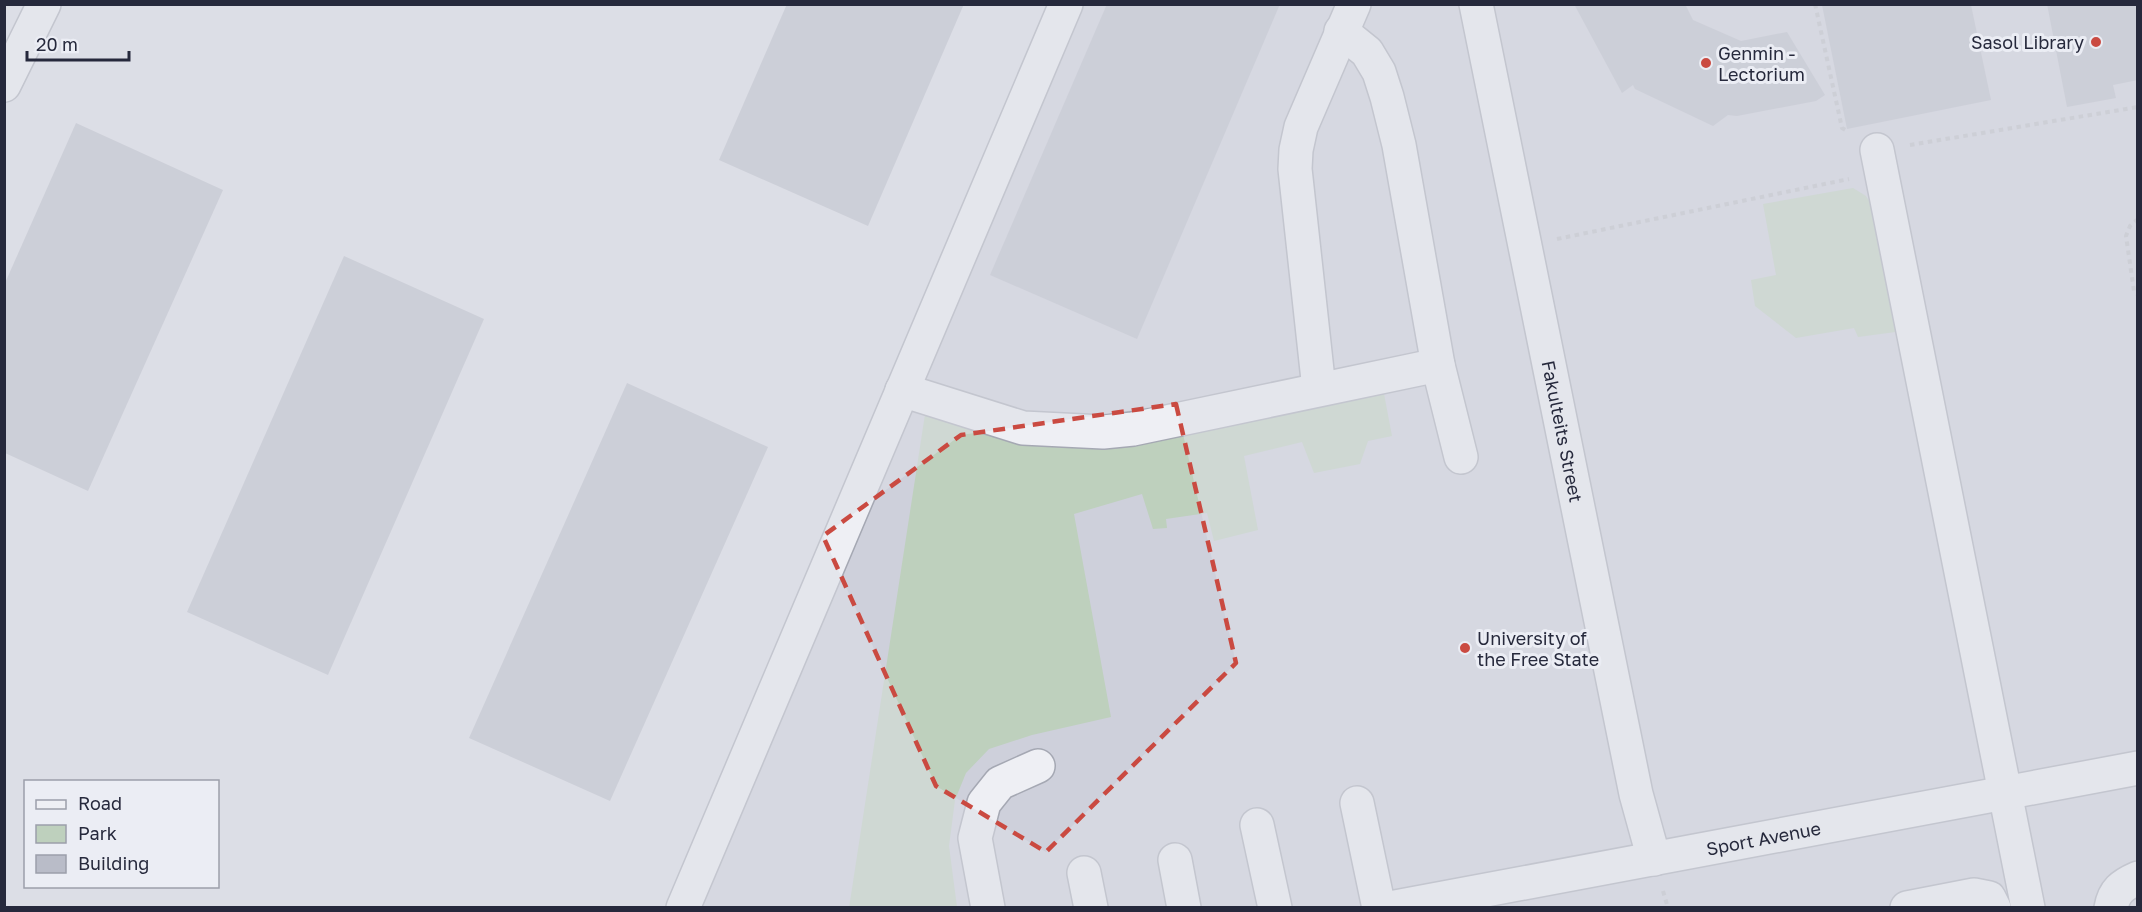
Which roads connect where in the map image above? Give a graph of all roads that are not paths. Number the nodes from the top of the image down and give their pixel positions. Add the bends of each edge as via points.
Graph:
1 (44, 4) edge
2 (1066, 4) edge
3 (1476, 4) edge
4 (1348, 18) edge
5 (4, 85) edge
6 (1879, 161) road end
7 (1438, 365) junction
8 (1319, 388) junction
9 (902, 390) junction
10 (1461, 457) dead end
11 (1038, 766) dead end
12 (2138, 768) edge
13 (2004, 792) junction
14 (1357, 803) dead end
15 (1257, 825) dead end
16 (1654, 859) junction
17 (1174, 860) dead end
18 (1084, 873) dead end
19 (2138, 878) edge
20 (683, 908) edge
21 (988, 908) edge
22 (1091, 908) edge
23 (1184, 908) edge
24 (1275, 908) edge
25 (1379, 908) edge
26 (1390, 908) edge
27 (1907, 908) edge
28 (1994, 908) edge
29 (2028, 908) edge
30 (2111, 908) edge

1 - 5 street
2 - 9 street
3 - 16 street, Fakulteits Street via 1636,794
4 - 7 street via 1379,72 1387,97
4 - 8 street via 1301,127 1296,150
6 - 13 street
7 - 8 street
7 - 10 street
8 - 9 street via 1133,429 1103,432 1023,428
9 - 20 street
11 - 21 street via 1000,783 984,803 975,838
12 - 13 street, Sport Avenue
13 - 16 street, Sport Avenue
13 - 29 street
14 - 25 street
15 - 24 street
16 - 26 street, Sport Avenue
17 - 23 street
18 - 22 street
19 - 30 street via 2113,895
27 - 28 street via 1974,895 1989,898

